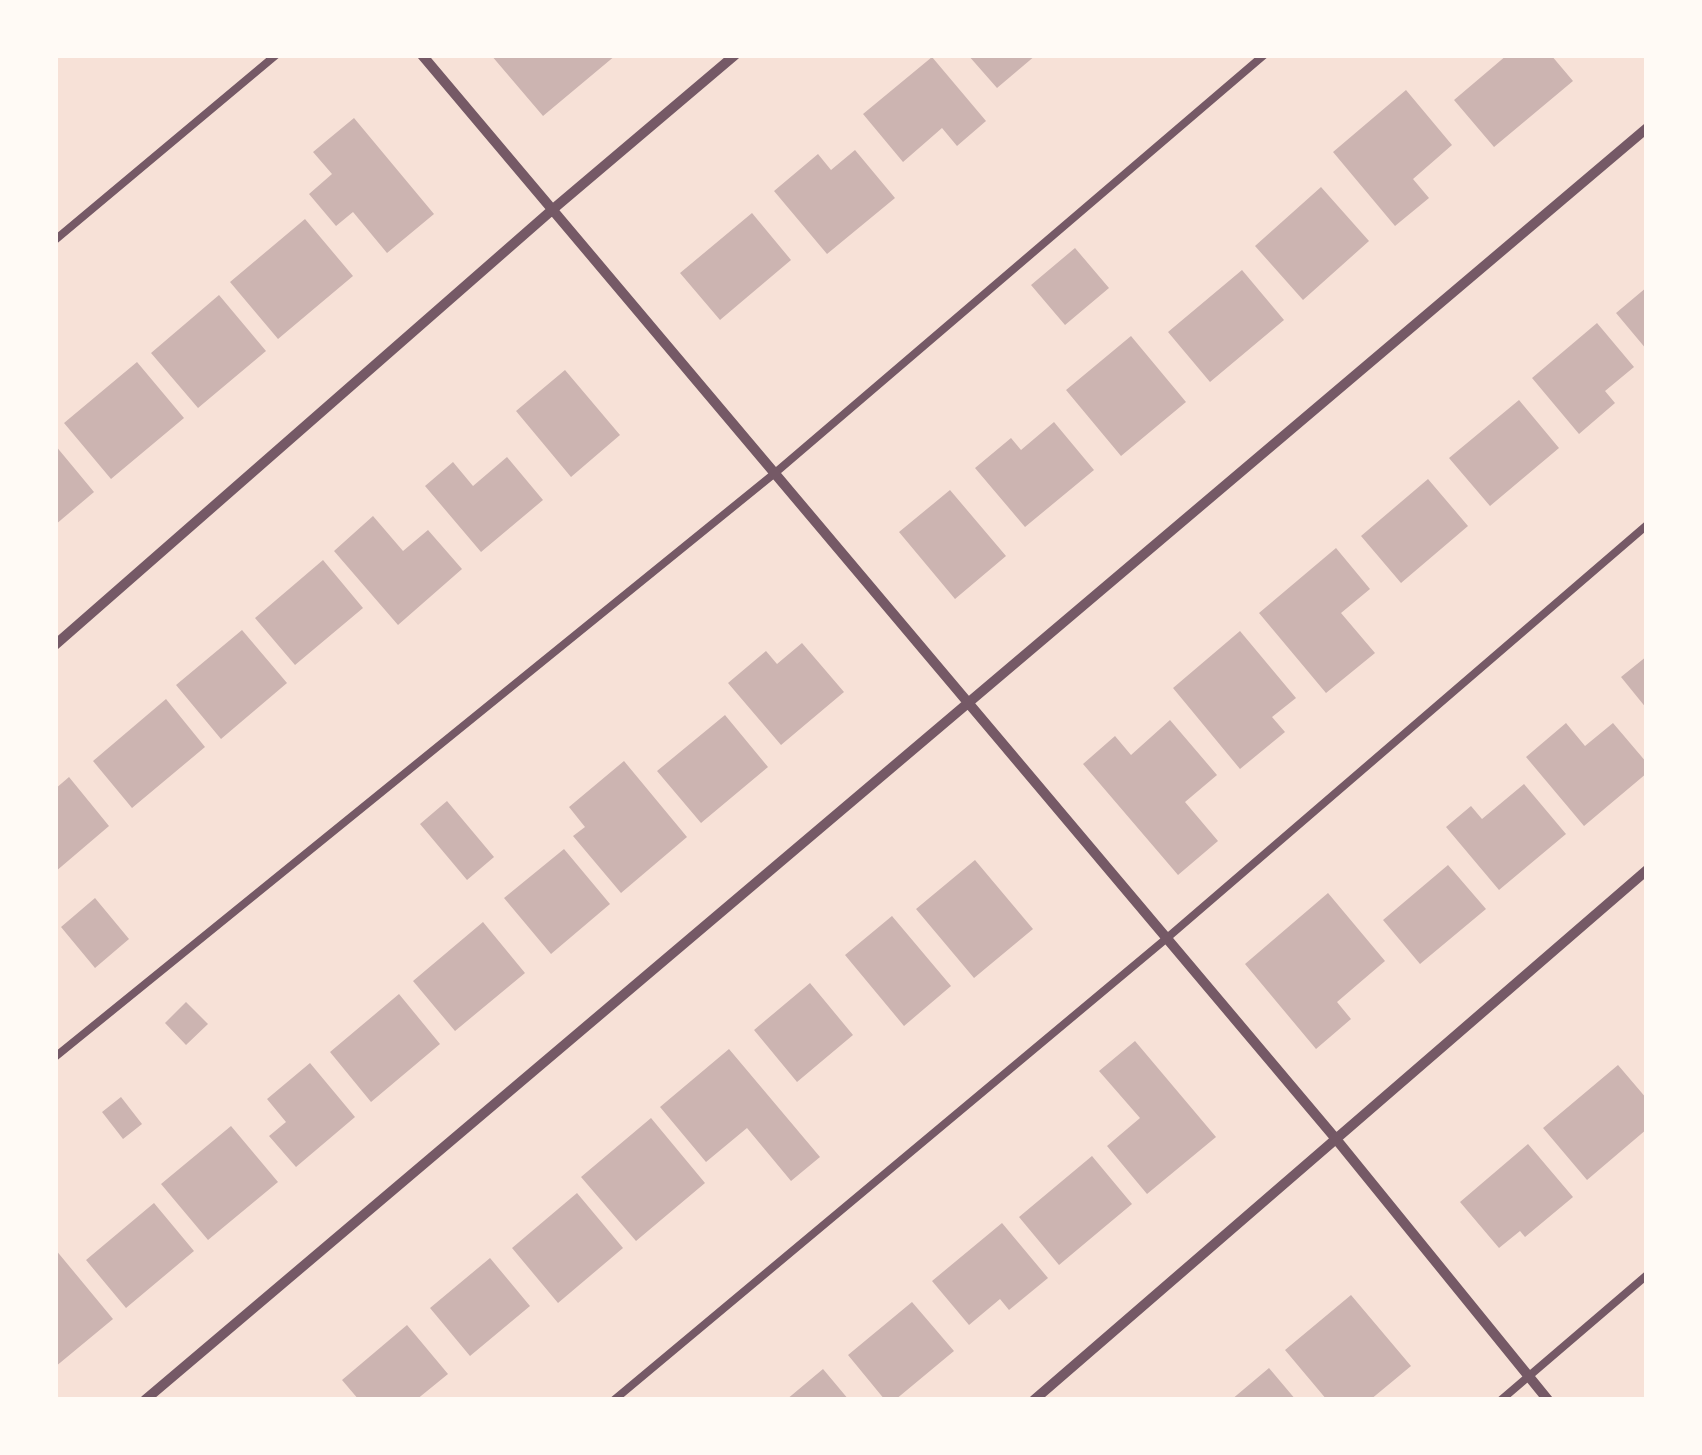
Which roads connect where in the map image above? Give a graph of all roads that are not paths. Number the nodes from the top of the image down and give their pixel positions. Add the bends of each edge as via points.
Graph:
1 (276, 55) edge
2 (422, 55) edge
3 (735, 55) edge
4 (1264, 55) edge
5 (1647, 128) edge
6 (552, 210) junction
7 (55, 240) edge
8 (775, 474) junction
9 (1647, 525) edge
10 (55, 645) edge
11 (968, 703) junction
12 (1647, 870) edge
13 (1167, 938) junction
14 (55, 1058) edge
15 (1336, 1138) junction
16 (1647, 1275) edge
17 (1528, 1376) junction
18 (146, 1400) edge
19 (614, 1400) edge
20 (1034, 1400) edge
21 (1501, 1400) edge
22 (1548, 1400) edge

1 - 7 lane
2 - 6 street
3 - 6 street
4 - 8 lane
5 - 11 street
6 - 8 street
6 - 10 street
8 - 11 street
8 - 14 lane
9 - 13 lane
11 - 13 street
11 - 18 street
12 - 15 street
13 - 15 street
13 - 19 lane
15 - 17 street
15 - 20 street
16 - 17 lane
17 - 21 lane
17 - 22 street

